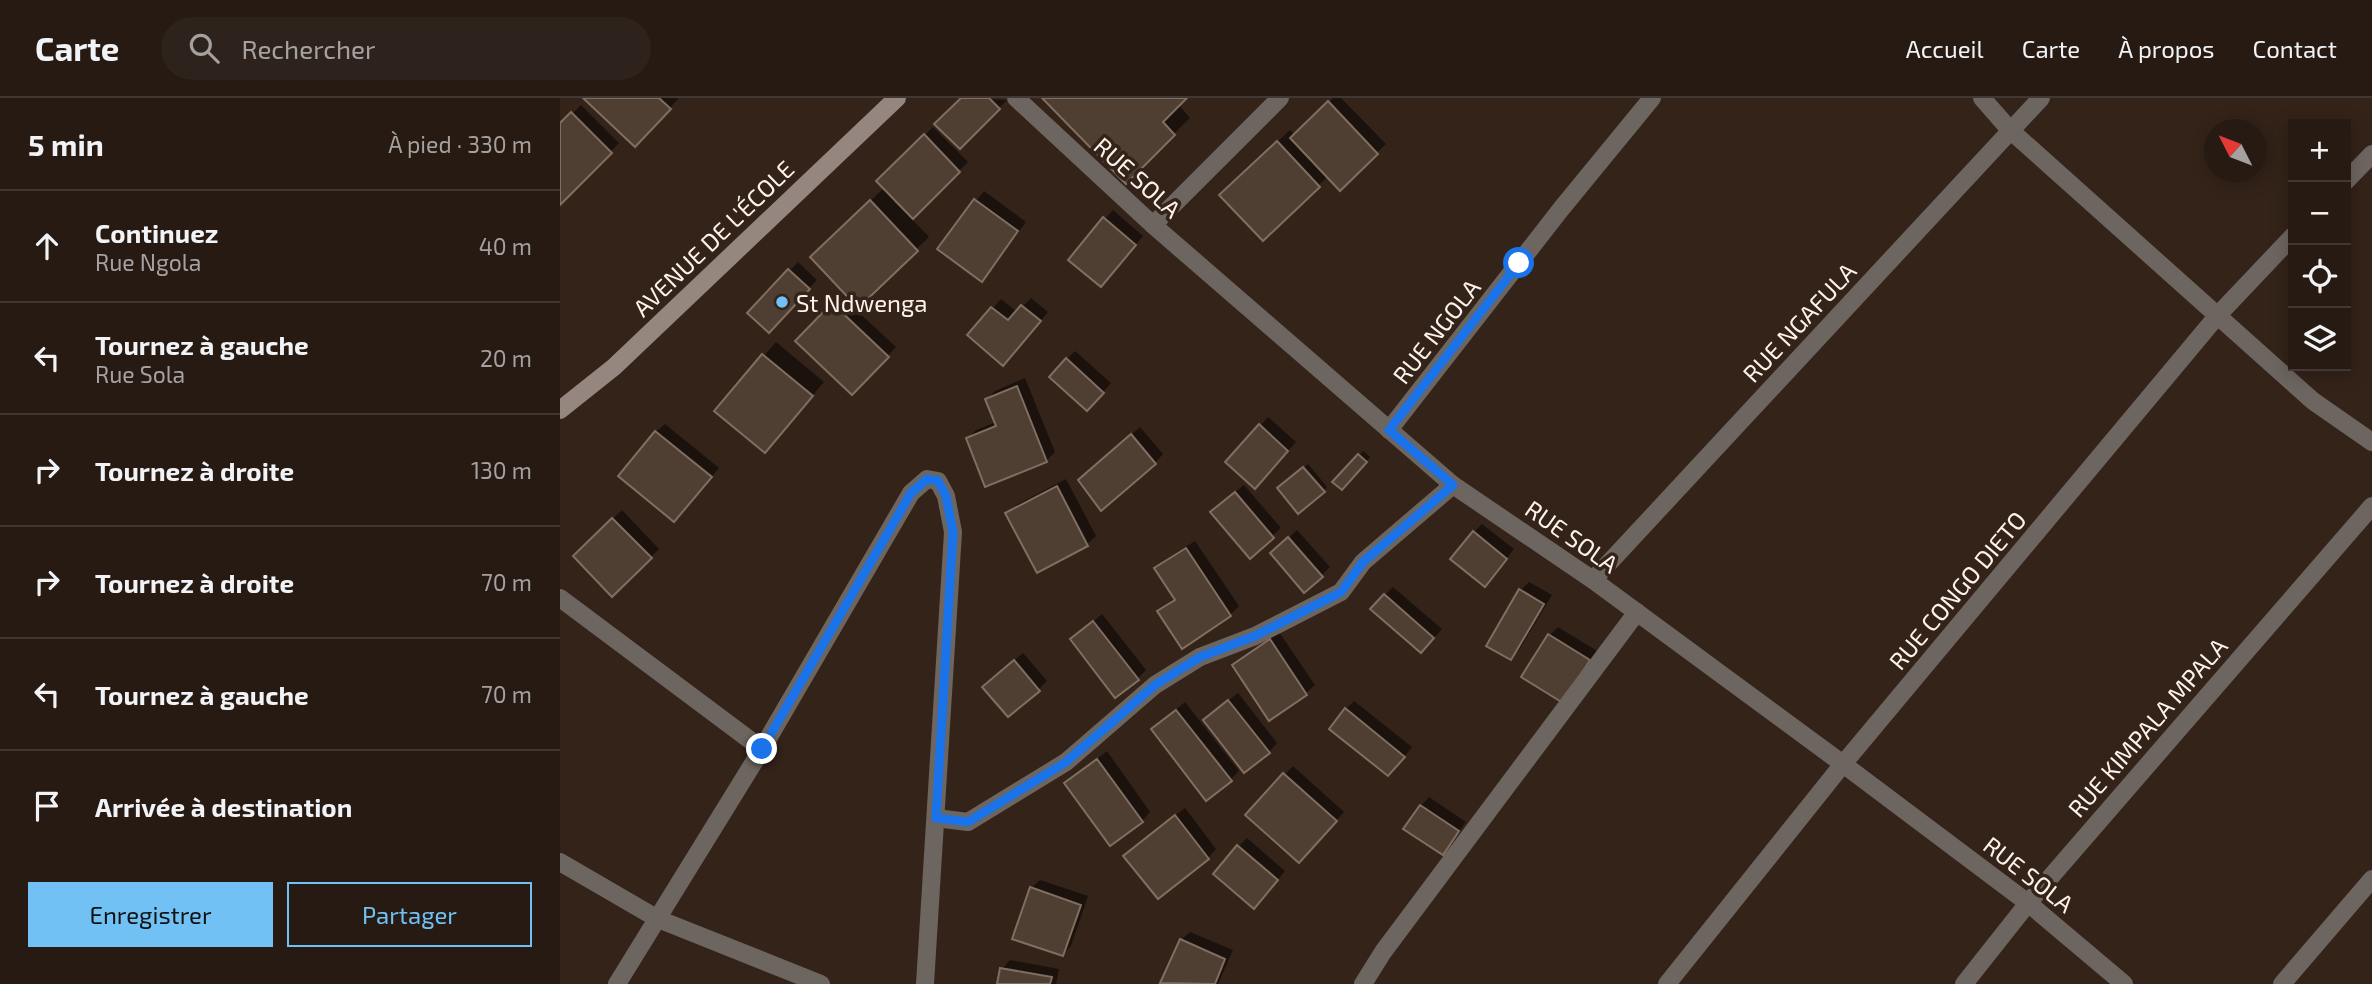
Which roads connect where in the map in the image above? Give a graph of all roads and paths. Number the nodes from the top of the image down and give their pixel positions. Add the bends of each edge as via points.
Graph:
1 (897, 98) edge
2 (1016, 98) edge
3 (1280, 98) edge
4 (1653, 98) edge
5 (1982, 98) edge
6 (2041, 98) edge
7 (2010, 130) junction
8 (2372, 154) edge
9 (2351, 176) edge
10 (1153, 225) junction
11 (2288, 241) edge
12 (2218, 316) junction
13 (560, 410) edge
14 (1389, 430) junction
15 (2372, 442) edge
16 (1453, 485) junction
17 (2372, 506) edge
18 (1593, 580) junction
19 (560, 598) edge
20 (1637, 612) junction
21 (762, 749) junction
22 (1843, 764) junction
23 (936, 818) junction
24 (560, 862) edge
25 (2372, 879) edge
26 (2028, 902) junction
27 (658, 919) junction
28 (617, 984) edge
29 (821, 984) edge
30 (925, 984) edge
31 (1363, 984) edge
32 (1667, 984) edge
33 (1964, 984) edge
34 (2124, 984) edge
35 (2282, 984) edge

1 - 13 main road, AVENUE DE L'ÉCOLE via 614,366
2 - 10 street, RUE SOLA
3 - 10 street
4 - 14 street, RUE NGOLA
5 - 7 street
6 - 7 street, RUE NGAFULA
7 - 12 street
7 - 18 street, RUE NGAFULA
8 - 9 street
10 - 14 street, RUE SOLA
11 - 12 street, RUE CONGO DIETO
12 - 15 street via 2313,401
12 - 22 street, RUE CONGO DIETO
14 - 16 street, RUE SOLA
16 - 18 street, RUE SOLA
16 - 23 street via 1363,562 1341,592 1255,636 1200,657 1155,685 1066,762 968,822
17 - 26 street, RUE KIMPALA MPALA
18 - 20 street, RUE SOLA
19 - 21 street
20 - 22 street, RUE SOLA
20 - 31 street
21 - 23 street via 911,493 927,479 938,481 953,532
21 - 27 street
22 - 26 street, RUE SOLA
22 - 32 street, RUE CONGO DIETO
23 - 30 street
24 - 27 street
25 - 35 street
26 - 33 street, RUE KIMPALA MPALA
26 - 34 street, RUE SOLA
27 - 28 street
27 - 29 street

